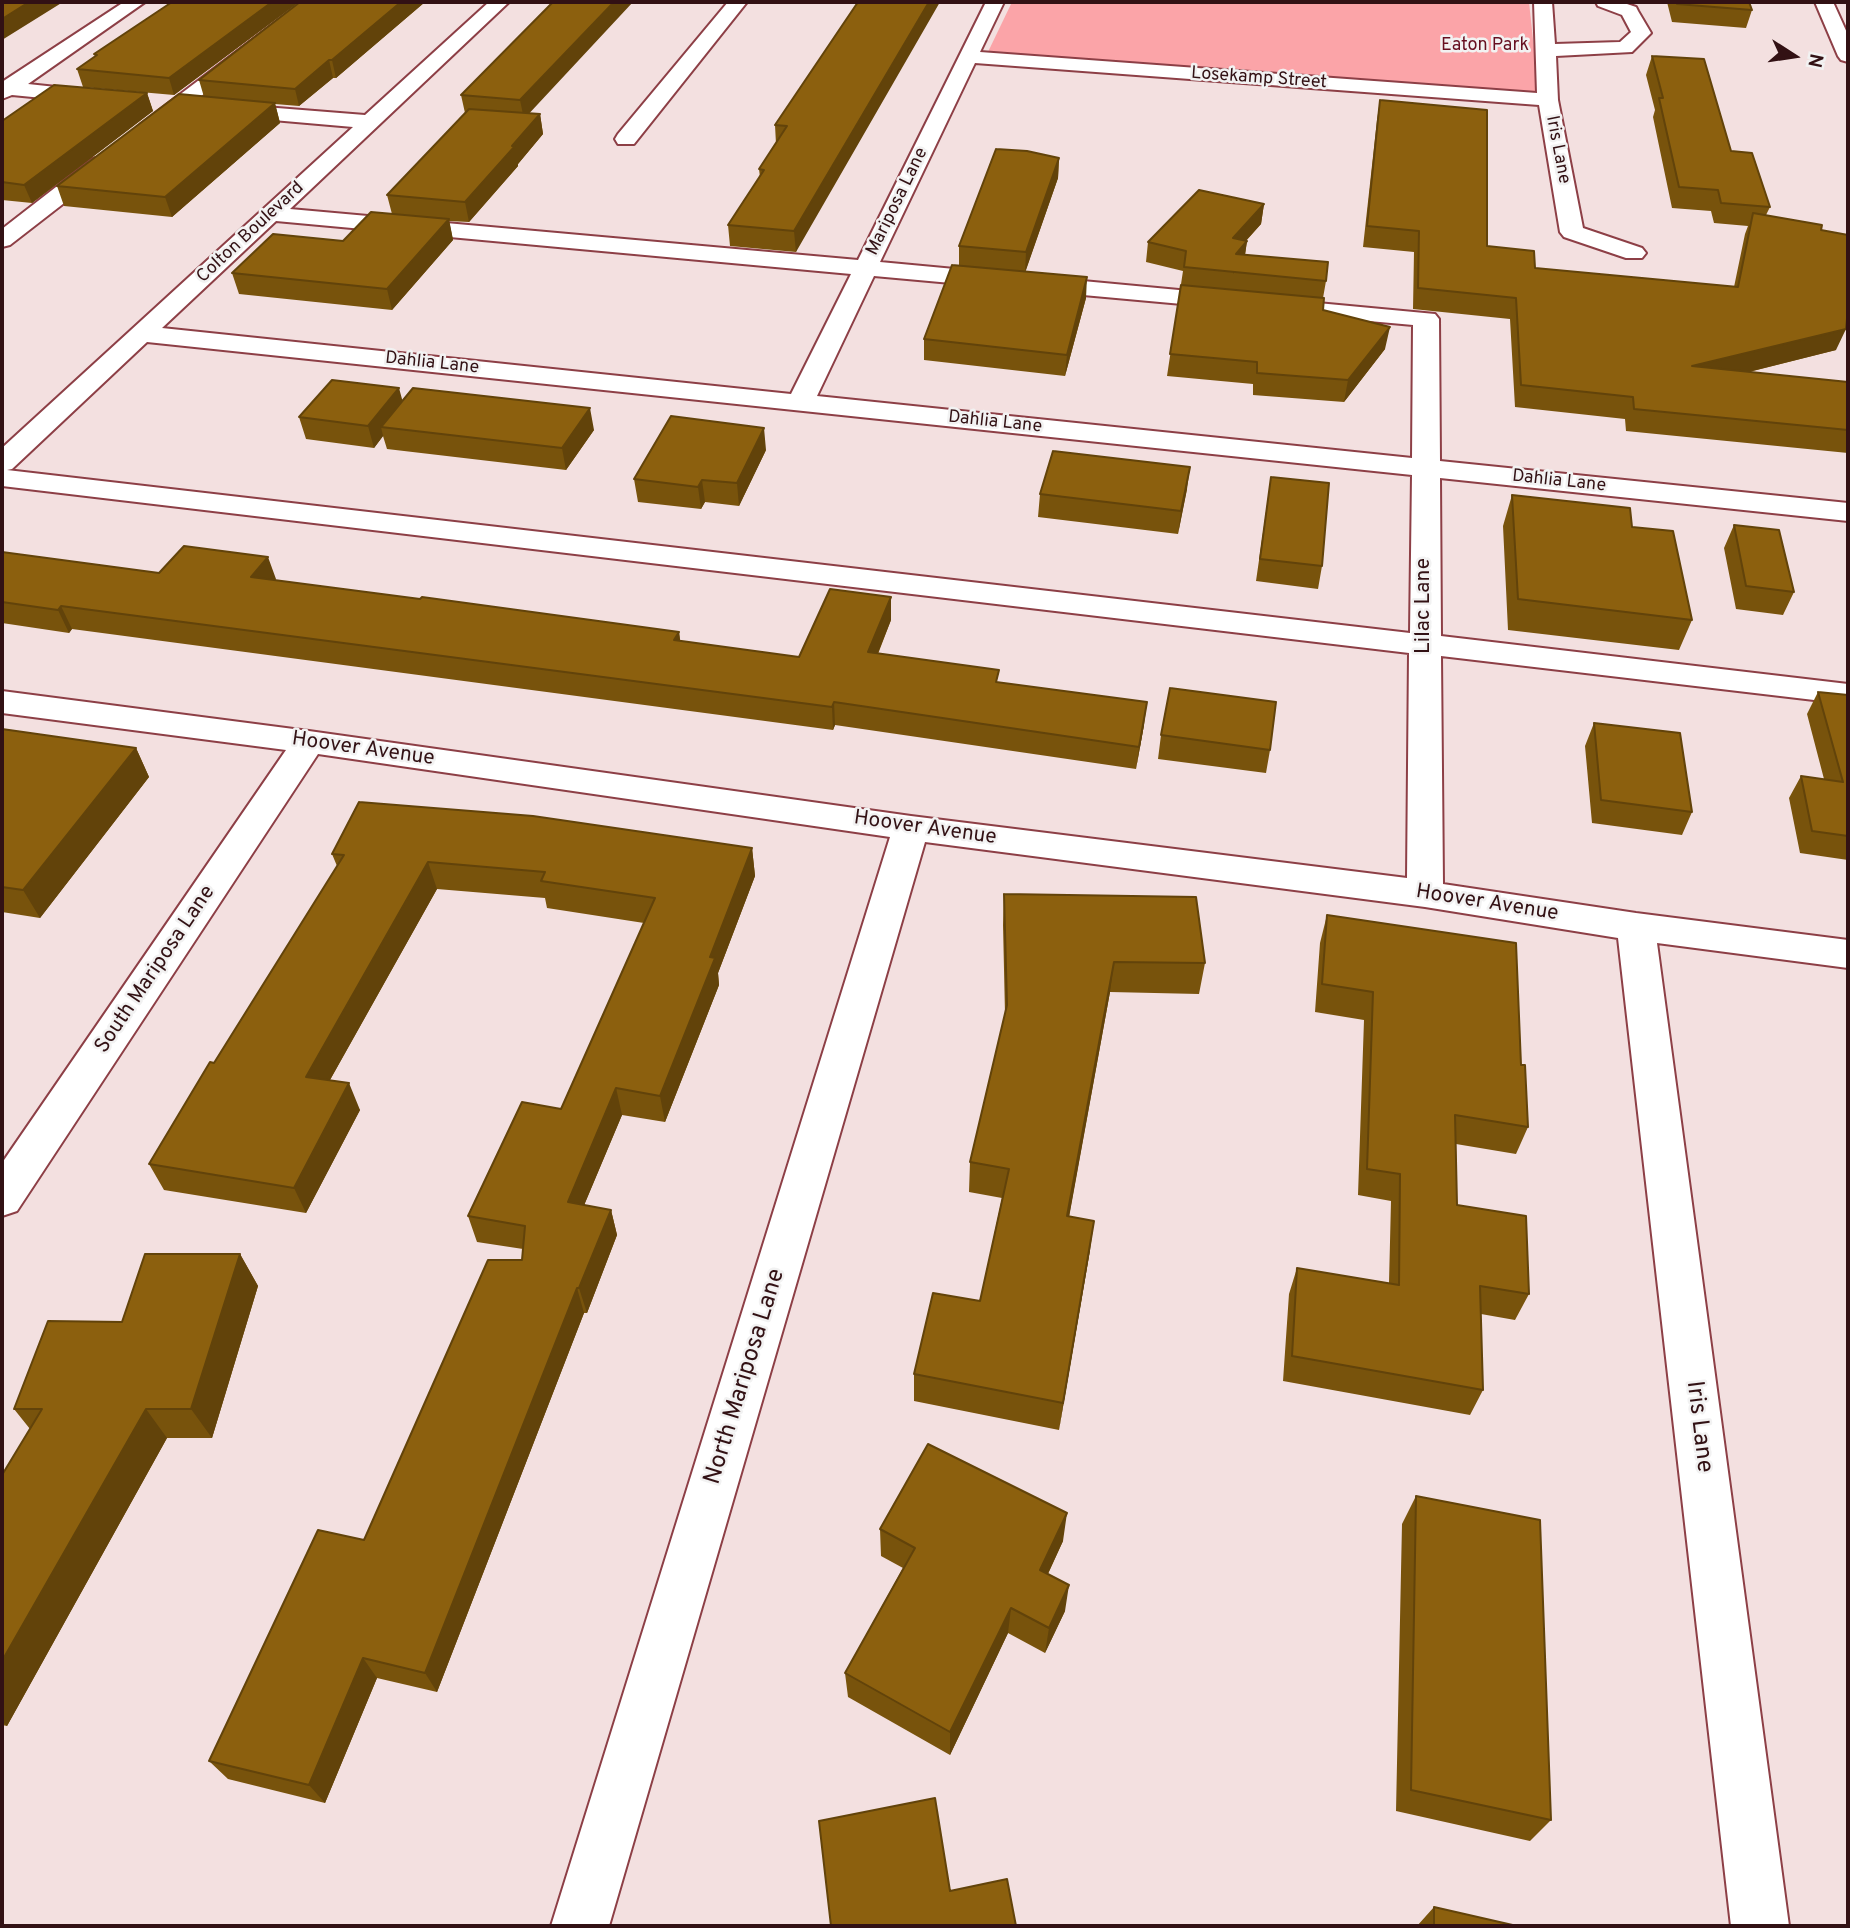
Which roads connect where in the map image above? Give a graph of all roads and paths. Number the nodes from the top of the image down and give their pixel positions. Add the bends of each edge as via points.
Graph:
1 (136, 2) edge
2 (313, 2) edge
3 (500, 2) edge
4 (738, 2) edge
5 (995, 2) edge
6 (1543, 2) edge
7 (1605, 2) edge
8 (1824, 2) edge
9 (1547, 50) junction
10 (1848, 56) edge
11 (970, 57) junction
12 (4, 90) edge
13 (111, 99) edge
14 (1548, 100) junction
15 (150, 103) edge
16 (177, 106) junction
17 (369, 122) junction
18 (626, 139) dead end
19 (272, 214) junction
20 (2, 240) edge
21 (1634, 253) dead end
22 (866, 268) junction
23 (143, 334) junction
24 (800, 402) junction
25 (2, 463) edge
26 (1426, 468) junction
27 (2, 478) edge
28 (1848, 512) edge
29 (1425, 644) junction
30 (1848, 694) edge
31 (2, 702) edge
32 (309, 742) junction
33 (911, 828) junction
34 (1425, 894) junction
35 (1636, 927) junction
36 (1848, 954) edge
37 (2, 1198) edge
38 (580, 1926) edge
39 (1760, 1926) edge

1 - 12 street
2 - 16 street
3 - 17 street, Colton Boulevard
4 - 18 street
5 - 11 street, Mariposa Lane
6 - 9 street, Iris Lane
7 - 9 street via 1629,11 1641,33 1625,48
8 - 10 street
9 - 14 street, Iris Lane
11 - 14 street, Losekamp Street
11 - 22 street, Mariposa Lane
12 - 13 street
14 - 21 street, Iris Lane via 1572,232
15 - 16 street
16 - 17 street
16 - 20 street
17 - 19 street, Colton Boulevard
19 - 22 street
19 - 23 street, Colton Boulevard
22 - 24 street, Mariposa Lane
22 - 26 street, Lilac Lane via 1426,319
23 - 24 street, Dahlia Lane
23 - 25 street, Colton Boulevard
24 - 26 street, Dahlia Lane
26 - 28 street, Dahlia Lane
26 - 29 street, Lilac Lane
27 - 29 street
29 - 30 street
29 - 34 street, Lilac Lane
31 - 32 street, Hoover Avenue
32 - 33 street, Hoover Avenue
32 - 37 street, South Mariposa Lane
33 - 34 street, Hoover Avenue
33 - 38 street, North Mariposa Lane
34 - 35 street, Hoover Avenue
35 - 36 street, Hoover Avenue
35 - 39 street, Iris Lane

